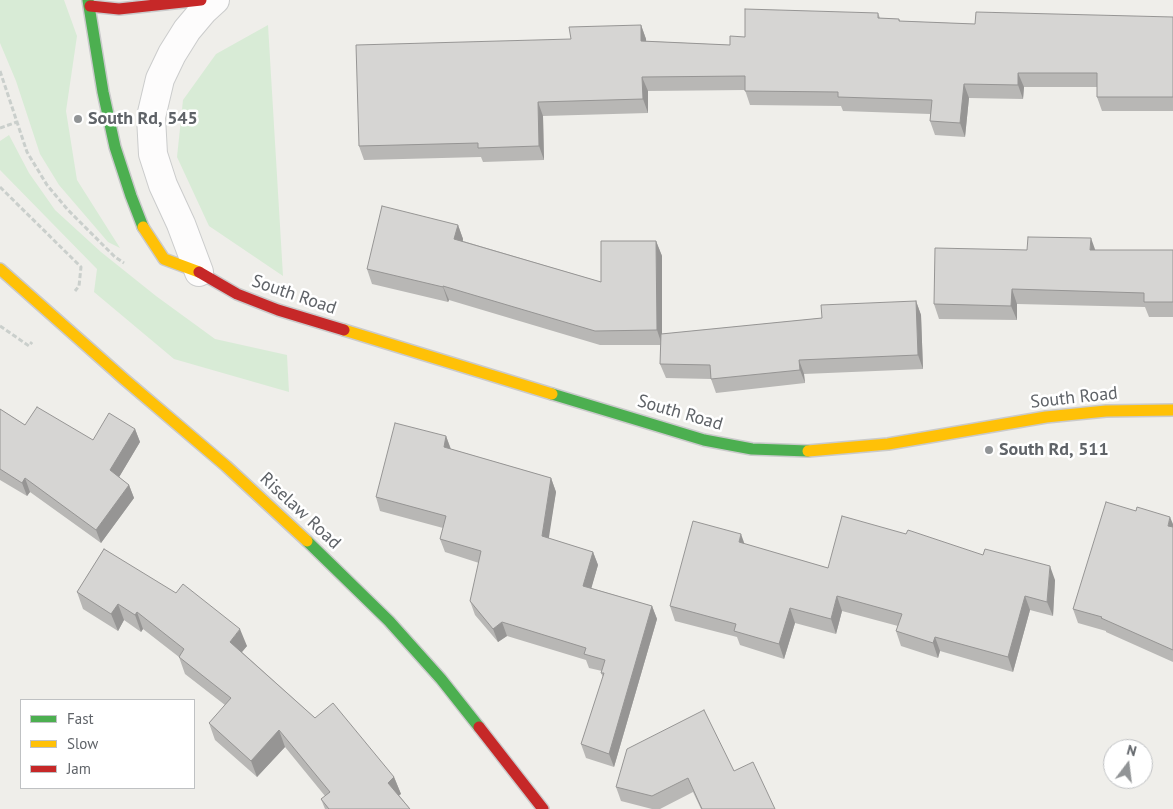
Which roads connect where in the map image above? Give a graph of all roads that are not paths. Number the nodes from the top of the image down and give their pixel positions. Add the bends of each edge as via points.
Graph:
1 (201, 0) edge
2 (216, 0) edge
3 (89, 3) edge
4 (0, 269) edge
5 (199, 272) junction
6 (1173, 410) edge
7 (543, 809) edge

1 - 3 main road via 119,9
2 - 5 street via 187,30 172,54 160,79 151,117 154,154 163,185
3 - 5 main road, South Road via 103,92 115,147 131,196 145,230 164,259
4 - 7 main road, Riselaw Road via 226,466 390,621 441,679
5 - 6 main road, South Road via 238,294 278,310 704,440 752,449 805,451 888,444 1046,417 1106,411

